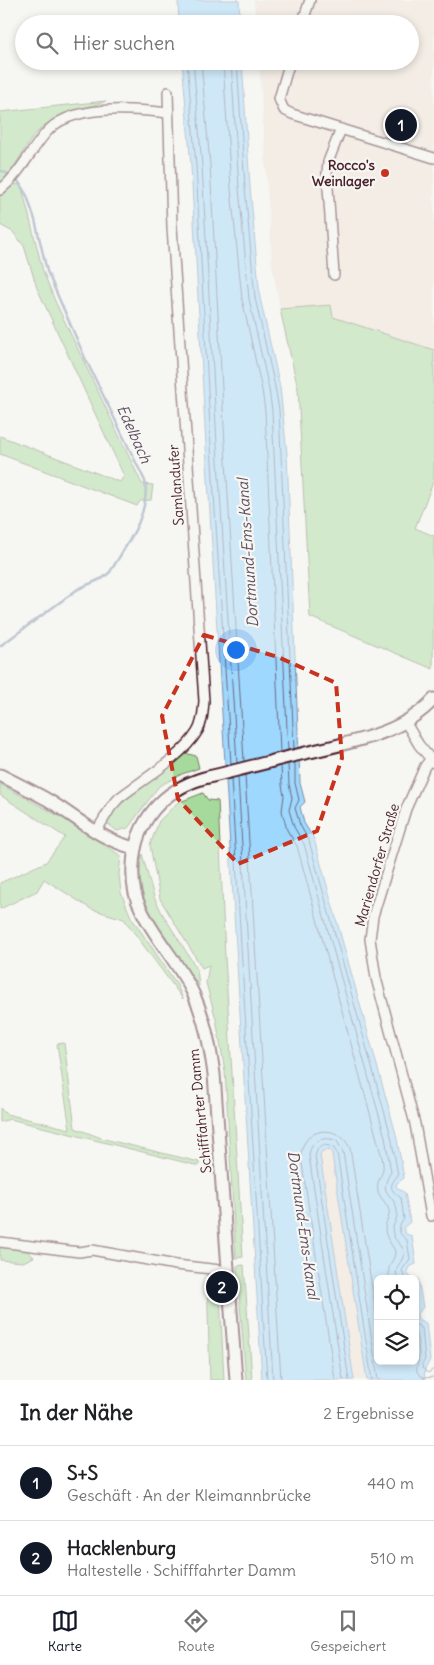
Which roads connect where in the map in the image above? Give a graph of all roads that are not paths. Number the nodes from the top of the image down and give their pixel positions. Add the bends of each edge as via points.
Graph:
1 (310, 0) edge
2 (305, 15) edge
3 (287, 70) edge
4 (168, 92) dead end
5 (168, 113) junction
6 (341, 129) junction
7 (434, 158) edge
8 (0, 190) edge
9 (334, 275) dead end
10 (434, 699) edge
11 (406, 723) junction
12 (432, 761) edge
13 (0, 775) edge
14 (96, 832) junction
15 (135, 848) junction
16 (431, 1216) dead end
17 (0, 1242) edge
18 (229, 1271) junction
19 (236, 1380) edge

1 - 2 street
3 - 6 street via 279,99 284,110
4 - 5 street, Samlandufer
5 - 8 street via 101,110 68,117 46,132 13,180
5 - 14 street, Samlandufer via 172,227 204,701 198,731 183,750 119,798
6 - 7 street
6 - 9 street via 327,173
10 - 11 main road, Schifffahrter Damm
11 - 12 street, Mariendorfer Straße via 418,746
11 - 15 main road, Schifffahrter Damm via 376,735 186,784 162,800 146,820
12 - 16 street, Mariendorfer Straße via 424,766 406,809 373,916 370,939 376,978 415,1124
13 - 14 main road via 48,800
14 - 15 main road
15 - 18 main road, Schifffahrter Damm via 133,875 136,899 185,978 207,1032 214,1074
17 - 18 street via 79,1252 92,1250
18 - 19 main road, Schifffahrter Damm

